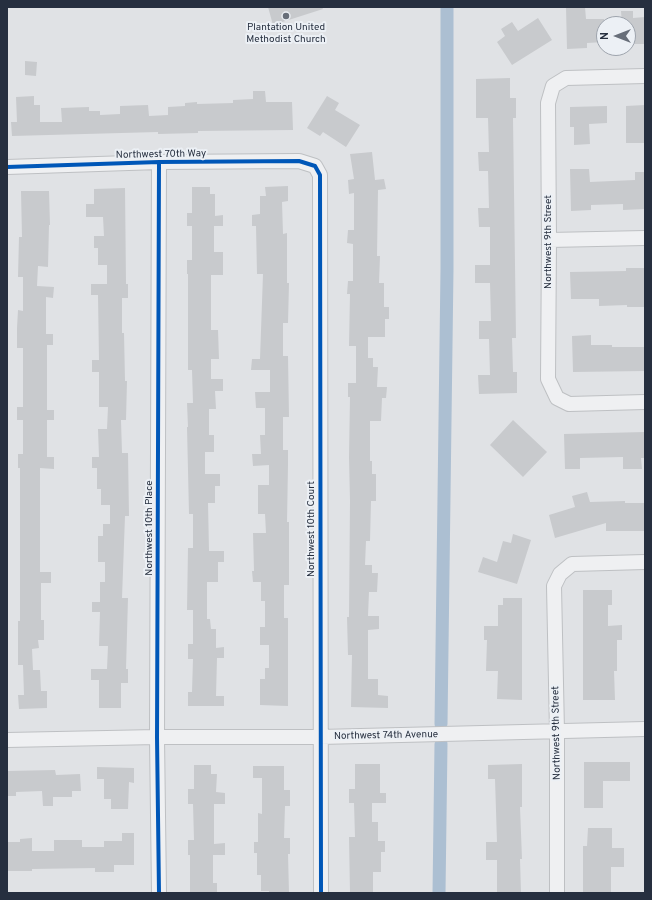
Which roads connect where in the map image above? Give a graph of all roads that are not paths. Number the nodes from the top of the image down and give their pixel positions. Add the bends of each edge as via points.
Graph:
1 (645, 76) edge
2 (159, 162) junction
3 (315, 166) joint
4 (7, 167) edge
5 (645, 238) edge
6 (549, 240) junction
7 (645, 402) edge
8 (645, 562) edge
9 (645, 729) edge
10 (557, 732) junction
11 (157, 737) junction
12 (320, 737) junction
13 (7, 740) edge
14 (159, 893) edge
15 (321, 893) edge
16 (557, 893) edge

1 - 6 street, Northwest 9th Street via 566,78 553,86 548,103
2 - 3 street, Northwest 70th Way via 299,161
2 - 4 street, Northwest 70th Way
2 - 11 street, Northwest 10th Place
3 - 12 street, Northwest 10th Court via 320,175
5 - 6 street
6 - 7 street, Northwest 9th Street via 548,379 557,398 569,404
8 - 10 street, Northwest 9th Street via 572,564 560,574 554,586
9 - 10 street, Northwest 74th Avenue
10 - 12 street, Northwest 74th Avenue
10 - 16 street, Northwest 9th Street
11 - 12 street, Northwest 74th Avenue
11 - 13 street, Northwest 74th Avenue
11 - 14 street, Northwest 10th Place
12 - 15 street, Northwest 10th Court

